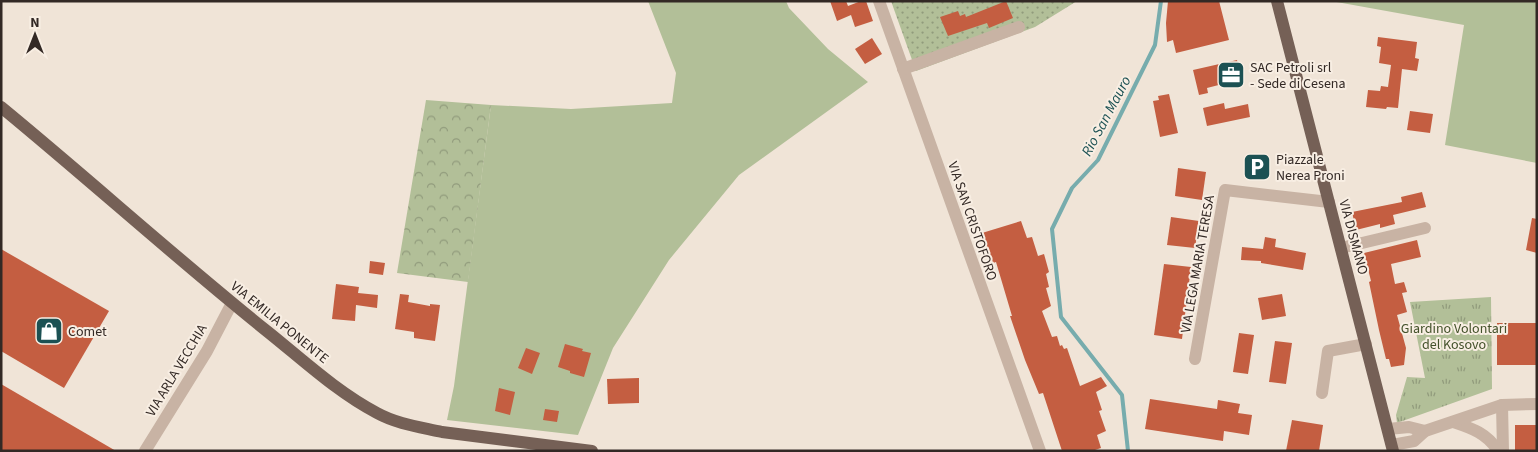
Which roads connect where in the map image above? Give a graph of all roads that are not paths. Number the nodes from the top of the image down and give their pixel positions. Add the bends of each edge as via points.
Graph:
1 (879, 1) edge
2 (1277, 1) edge
3 (1019, 27) dead end
4 (903, 69) junction
5 (1, 107) edge
6 (1329, 202) junction
7 (1425, 228) dead end
8 (1342, 248) junction
9 (232, 303) junction
10 (1366, 344) junction
11 (1196, 359) dead end
12 (1322, 393) dead end
13 (1537, 404) edge
14 (1502, 405) junction
15 (1453, 422) junction
16 (1388, 429) junction
17 (1425, 431) junction
18 (1413, 446) edge
19 (1392, 448) edge
20 (145, 451) edge
21 (587, 451) edge
22 (1040, 451) edge
23 (1498, 451) edge
24 (1503, 451) edge

1 - 4 street, VIA SAN CRISTOFORO
2 - 6 main road, VIA DISMANO
3 - 4 street
4 - 22 street, VIA SAN CRISTOFORO
5 - 9 main road, VIA EMILIA PONENTE
6 - 8 main road, VIA DISMANO
6 - 11 street, VIA LEGA MARIA TERESA via 1225,190
7 - 8 street
8 - 10 main road, VIA DISMANO
9 - 20 street, VIA ARLA VECCHIA via 207,351
9 - 21 main road, VIA EMILIA PONENTE via 353,400 392,419 442,432
10 - 12 street via 1328,351
10 - 16 main road, VIA DISMANO
13 - 14 street
14 - 15 street
14 - 24 street
15 - 17 street
15 - 23 street via 1478,430
16 - 17 street via 1409,427
16 - 19 main road, VIA DISMANO
17 - 18 street
18 - 19 street

